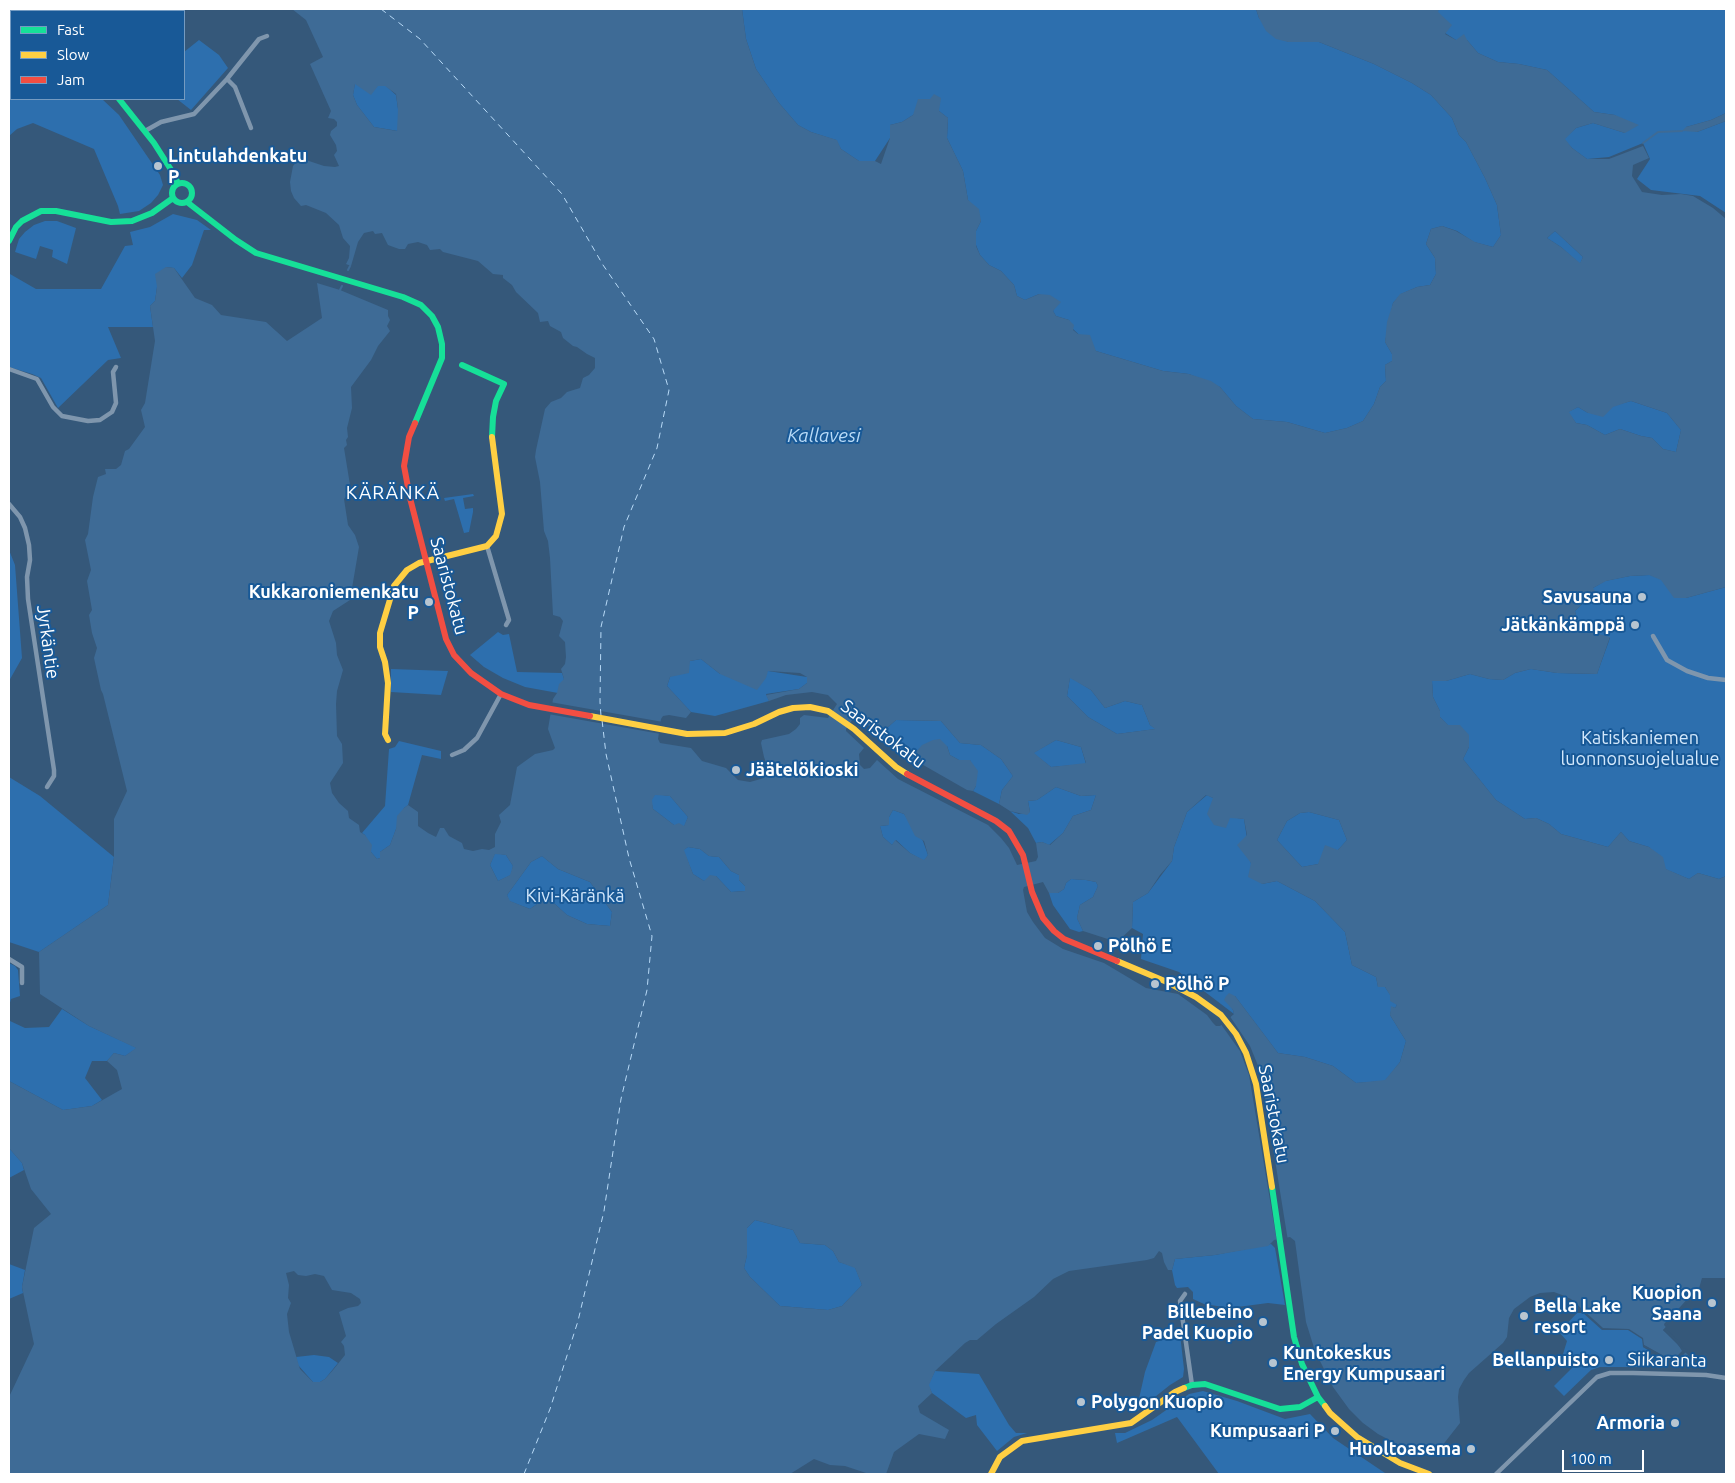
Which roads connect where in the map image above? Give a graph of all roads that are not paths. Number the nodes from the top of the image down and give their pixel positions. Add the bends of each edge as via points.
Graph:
1 (266, 36) dead end
2 (227, 79) junction
3 (120, 100) edge
4 (251, 128) dead end
5 (145, 131) junction
6 (178, 184) junction
7 (173, 198) junction
8 (188, 202) junction
9 (9, 241) edge
10 (462, 365) dead end
11 (116, 368) dead end
12 (9, 369) edge
13 (9, 504) edge
14 (487, 546) junction
15 (426, 562) junction
16 (506, 625) dead end
17 (1653, 636) dead end
18 (1726, 680) edge
19 (501, 694) junction
20 (388, 740) dead end
21 (452, 755) dead end
22 (47, 787) dead end
23 (9, 959) edge
24 (22, 983) dead end
25 (1185, 1294) dead end
26 (1726, 1378) edge
27 (1192, 1385) junction
28 (1318, 1397) junction
29 (991, 1474) edge
30 (1429, 1474) edge
31 (1496, 1474) edge

1 - 2 street via 259,39
2 - 4 street via 235,87
2 - 5 street via 194,114 161,122
3 - 5 main road
5 - 6 main road
6 - 7 main road via 173,188
6 - 8 main road via 188,185 192,190
7 - 8 main road via 179,203
7 - 9 main road via 143,218 126,221 111,222 56,210 41,211 22,221
8 - 15 main road, Saaristokatu via 256,253 403,297 421,305 432,316 438,327 442,358 409,437 404,466
10 - 14 main road via 504,384 494,409 492,435 502,514 499,529
11 - 12 street via 113,372 116,403 112,412 100,420 62,416 37,379
13 - 22 street, Jyrkäntie via 20,517 29,545 28,599 54,770
14 - 15 main road
14 - 16 street via 509,620
15 - 19 main road, Saaristokatu via 446,639 454,655 471,673
15 - 20 main road via 408,570 397,581 380,633 387,672 385,734
17 - 18 street via 1667,660 1687,671
19 - 21 street via 477,738 464,750
19 - 28 main road, Saaristokatu via 529,705 687,734 724,733 793,708 828,711 906,774 1009,831 1023,856 1043,918 1054,931 1064,939 1196,997 1221,1015 1236,1034 1252,1067 1256,1084 1296,1345
23 - 24 street via 22,967
25 - 27 street via 1180,1301
26 - 31 street, Siikaranta via 1633,1373 1610,1373 1597,1377
27 - 28 main road via 1205,1384 1280,1409 1300,1407
27 - 29 main road via 1176,1392 1131,1423 1022,1441 1000,1457
28 - 30 main road, Saaristokatu via 1356,1437 1400,1463

